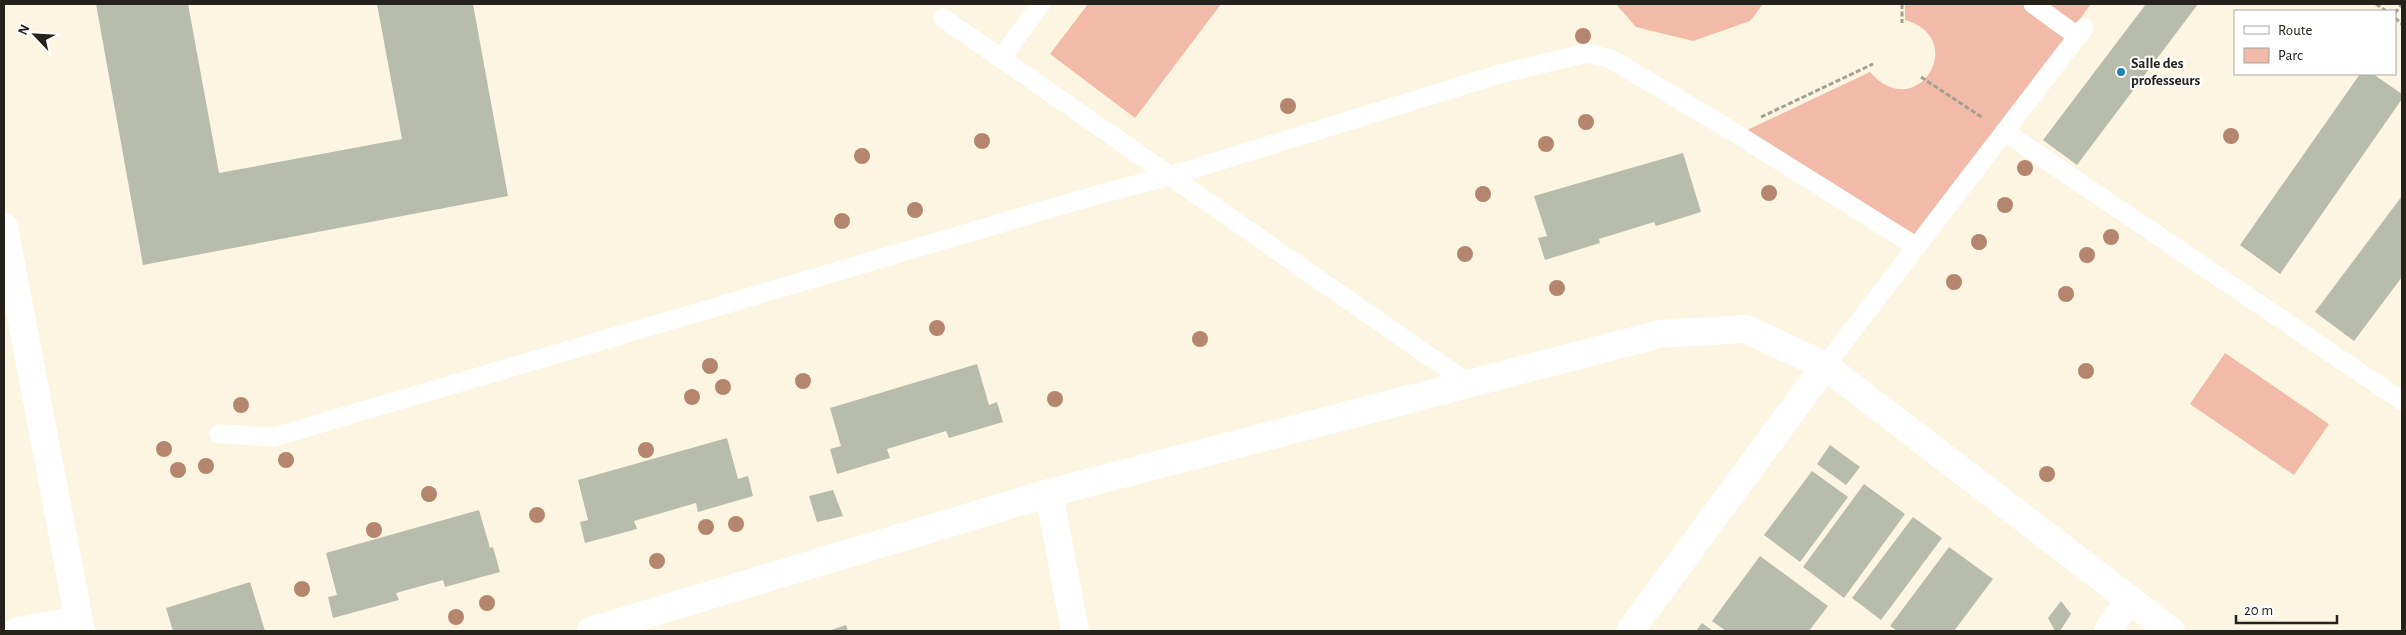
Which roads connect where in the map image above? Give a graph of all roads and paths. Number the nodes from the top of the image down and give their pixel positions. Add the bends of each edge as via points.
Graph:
1 (1041, 4) edge
2 (1902, 4) edge
3 (2033, 4) edge
4 (943, 18) dead end
5 (1902, 22) dead end
6 (1001, 58) junction
7 (1873, 64) dead end
8 (1921, 77) dead end
9 (1732, 131) junction
10 (2005, 132) junction
11 (1170, 176) junction
12 (4, 227) edge
13 (1917, 247) junction
14 (1825, 366) junction
15 (1469, 384) junction
16 (2402, 401) edge
17 (219, 434) dead end
18 (1049, 493) junction
19 (2129, 600) junction
20 (79, 625) edge
21 (18, 631) edge
22 (591, 631) edge
23 (1075, 631) edge
24 (1630, 631) edge
25 (2108, 631) edge
26 (2171, 631) edge

1 - 6 lane
2 - 5 path
3 - 10 lane via 2081,32
4 - 6 lane
6 - 11 lane
7 - 9 path
8 - 10 path
9 - 11 lane via 1611,59 1587,54 1500,74
9 - 13 lane
10 - 13 lane
10 - 16 lane
11 - 15 lane
11 - 17 lane via 274,437
12 - 20 street
13 - 14 lane
14 - 15 street via 1746,329 1660,334
14 - 19 street
14 - 24 street
15 - 18 street
18 - 22 street
18 - 23 street
19 - 25 street
19 - 26 street
20 - 21 street

